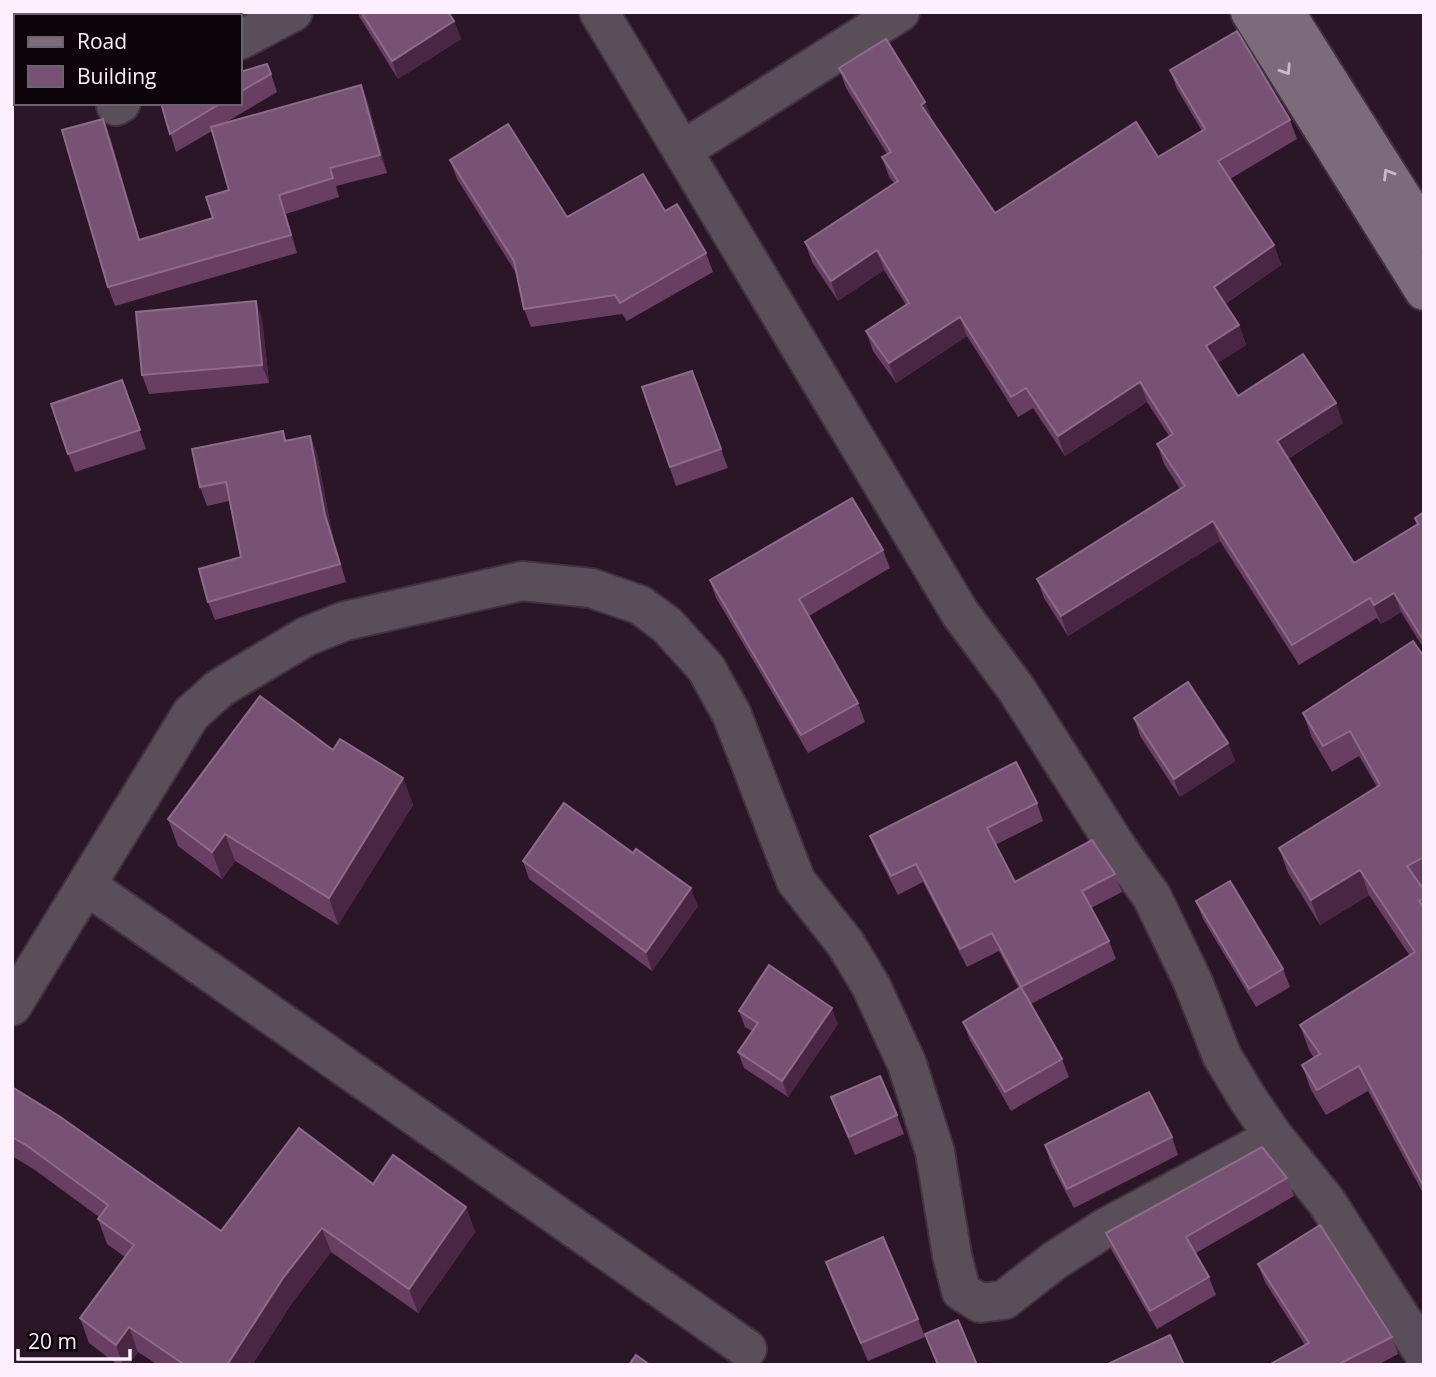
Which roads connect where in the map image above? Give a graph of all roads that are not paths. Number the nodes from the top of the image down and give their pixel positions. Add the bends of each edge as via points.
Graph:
1 (293, 12) edge
2 (599, 12) edge
3 (900, 12) edge
4 (1250, 12) edge
5 (1286, 12) edge
6 (242, 39) edge
7 (683, 150) junction
8 (1424, 232) edge
9 (1424, 291) edge
10 (86, 885) junction
11 (12, 1006) edge
12 (1274, 1137) junction
13 (747, 1349) dead end
14 (1424, 1354) edge

1 - 6 street
2 - 7 street
3 - 7 street
4 -> 9 main road
8 -> 5 main road
7 - 12 street via 960,614 1017,690 1152,897 1222,1056
10 - 11 street
10 - 12 street via 191,714 220,688 307,636 345,621 522,581 591,588 640,605 667,625 706,668 732,715 796,881 852,954 907,1064 935,1152 961,1291 980,1303 1003,1300 1105,1228
10 - 13 street
12 - 14 street via 1326,1201

